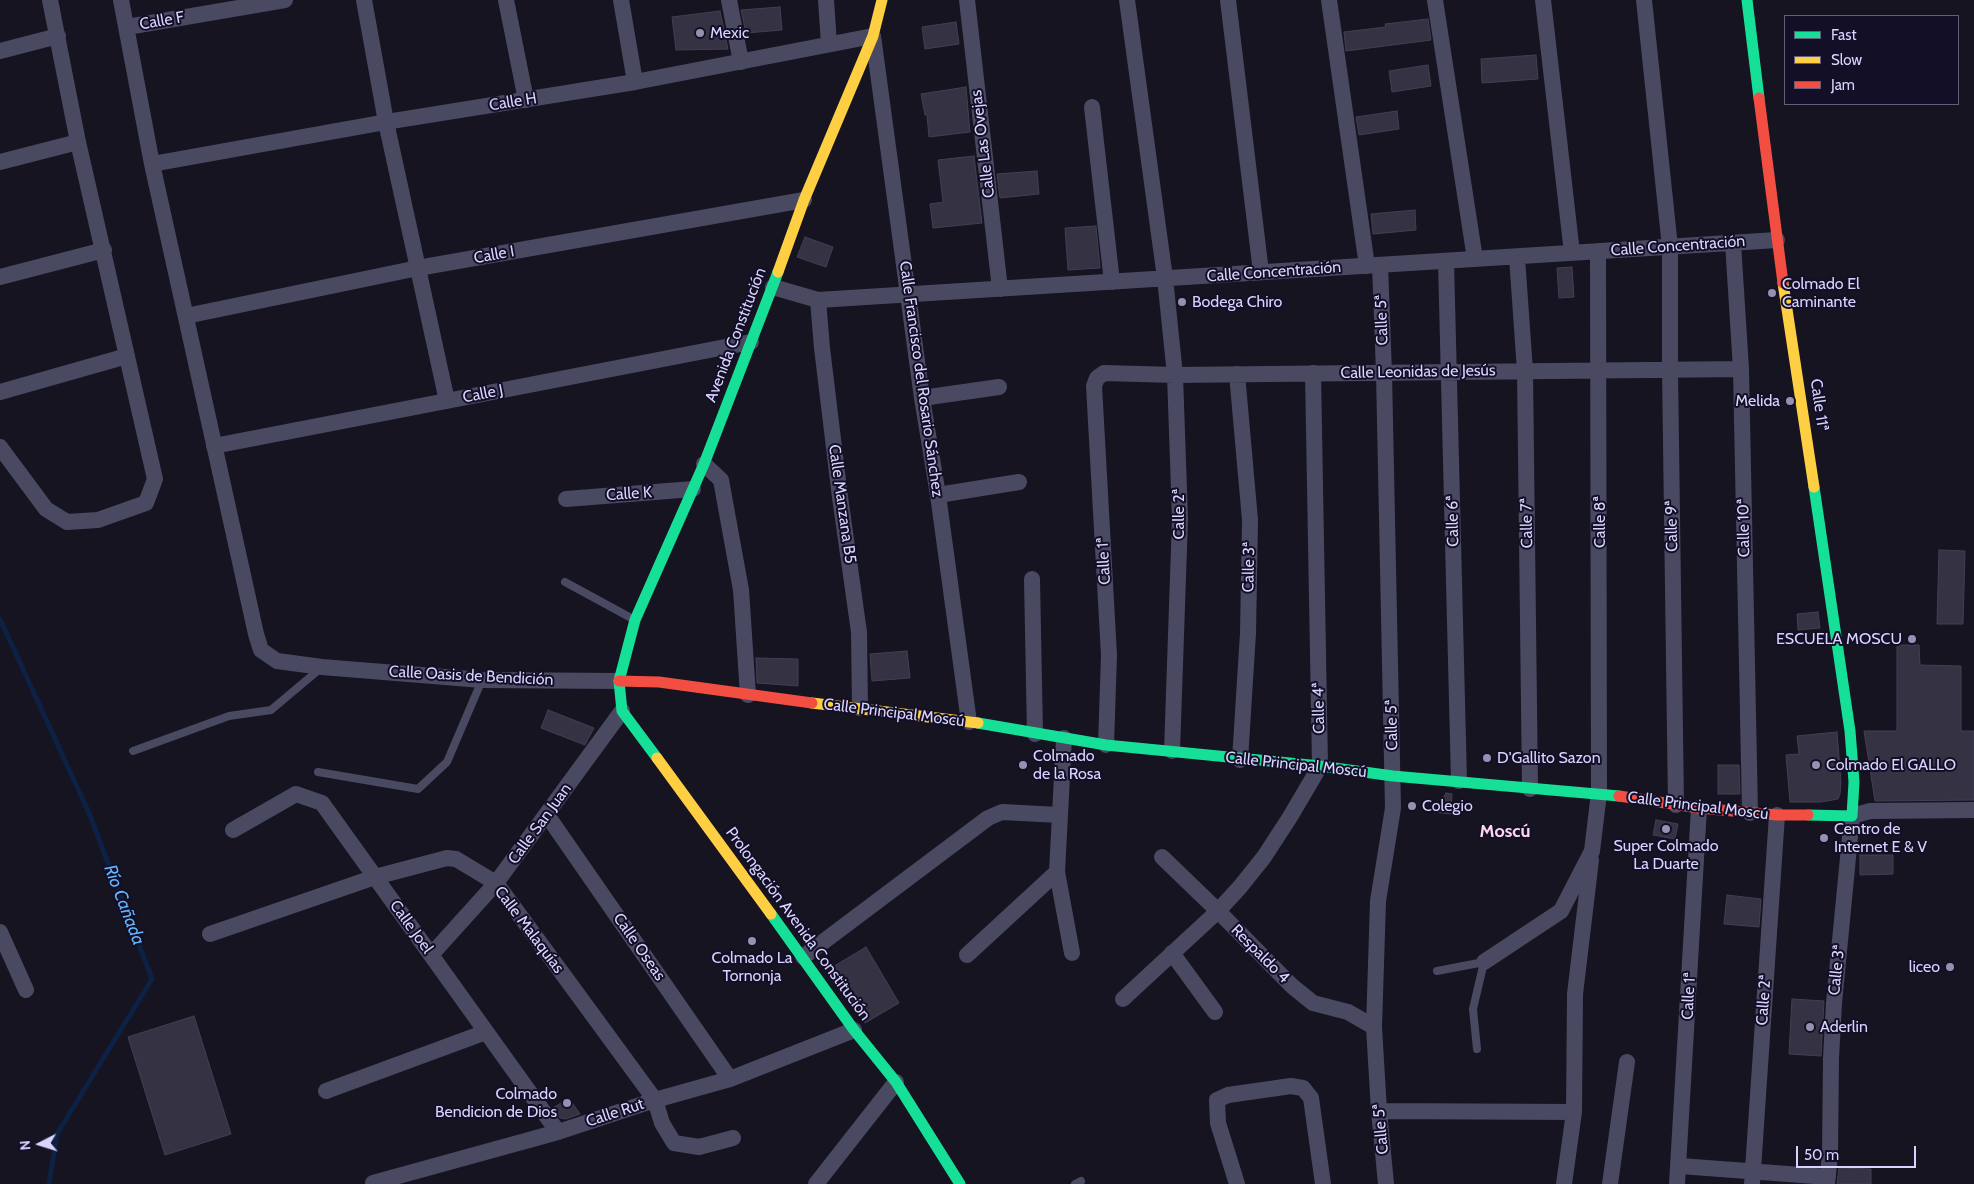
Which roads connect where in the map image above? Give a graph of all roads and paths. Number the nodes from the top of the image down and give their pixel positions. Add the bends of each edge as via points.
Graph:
1 (50, 0) edge
2 (121, 0) edge
3 (285, 0) edge
4 (364, 0) edge
5 (506, 0) edge
6 (621, 0) edge
7 (729, 0) edge
8 (826, 0) edge
9 (882, 0) edge
10 (966, 0) edge
11 (1127, 0) edge
12 (1228, 0) edge
13 (1329, 0) edge
14 (1435, 0) edge
15 (1543, 0) edge
16 (1644, 0) edge
17 (1747, 0) edge
18 (127, 27) junction
19 (58, 36) junction
20 (873, 36) junction
21 (829, 44) junction
22 (0, 51) edge
23 (741, 62) junction
24 (635, 82) junction
25 (526, 100) junction
26 (1092, 106) dead end
27 (386, 122) junction
28 (78, 142) junction
29 (0, 162) edge
30 (152, 164) junction
31 (804, 200) junction
32 (1777, 240) junction
33 (1733, 243) junction
34 (1670, 247) junction
35 (104, 250) junction
36 (1598, 251) junction
37 (1572, 253) junction
38 (1517, 256) junction
39 (1475, 259) junction
40 (1446, 261) junction
41 (1373, 265) junction
42 (418, 268) junction
43 (1261, 272) junction
44 (0, 277) edge
45 (1165, 278) junction
46 (1112, 282) junction
47 (773, 287) junction
48 (1000, 288) junction
49 (909, 294) junction
50 (818, 300) junction
51 (186, 316) junction
52 (751, 342) junction
53 (127, 356) junction
54 (1741, 369) junction
55 (1600, 370) junction
56 (1670, 370) junction
57 (1525, 371) junction
58 (1384, 372) junction
59 (1450, 372) junction
60 (1314, 373) junction
61 (1237, 374) junction
62 (1174, 375) junction
63 (1097, 378) joint
64 (999, 387) dead end
65 (0, 392) edge
66 (922, 398) junction
67 (447, 401) junction
68 (214, 446) junction
69 (0, 447) edge
70 (704, 464) junction
71 (1019, 482) dead end
72 (693, 489) junction
73 (938, 495) junction
74 (566, 498) dead end
75 (1032, 578) dead end
76 (565, 582) dead end
77 (635, 620) junction
78 (322, 667) junction
79 (482, 680) junction
80 (619, 681) junction
81 (748, 695) junction
82 (860, 708) junction
83 (622, 711) junction
84 (969, 722) junction
85 (1035, 734) junction
86 (1064, 738) junction
87 (1106, 745) junction
88 (133, 751) dead end
89 (1172, 751) junction
90 (1240, 760) junction
91 (1320, 766) junction
92 (318, 772) dead end
93 (1393, 776) junction
94 (1459, 781) junction
95 (1530, 789) junction
96 (1599, 793) junction
97 (1676, 805) junction
98 (1699, 808) junction
99 (1974, 810) edge
100 (1750, 813) junction
101 (547, 815) junction
102 (1059, 815) junction
103 (1777, 815) junction
104 (1852, 816) junction
105 (233, 830) dead end
106 (1592, 851) junction
107 (1162, 857) dead end
108 (1056, 872) junction
109 (375, 877) junction
110 (496, 883) junction
111 (1218, 911) junction
112 (0, 932) edge
113 (210, 934) dead end
114 (1172, 952) junction
115 (1072, 953) dead end
116 (431, 955) junction
117 (967, 956) dead end
118 (803, 957) junction
119 (1484, 962) junction
120 (1437, 971) dead end
121 (26, 990) dead end
122 (1123, 999) dead end
123 (1216, 1012) dead end
124 (1374, 1027) junction
125 (854, 1030) junction
126 (486, 1032) junction
127 (1477, 1049) dead end
128 (1627, 1062) dead end
129 (730, 1078) junction
130 (896, 1082) junction
131 (326, 1091) dead end
132 (654, 1100) junction
133 (1379, 1111) junction
134 (1574, 1112) junction
135 (558, 1132) junction
136 (733, 1138) dead end
137 (1680, 1166) junction
138 (1752, 1178) edge
139 (1827, 1180) edge
140 (373, 1183) edge
141 (816, 1184) edge
142 (960, 1184) edge
143 (1237, 1184) edge
144 (1324, 1184) edge
145 (1386, 1184) edge
146 (1564, 1184) edge
147 (1610, 1184) edge
148 (1678, 1184) edge

1 - 19 street
2 - 18 street, Calle Oasis de Bendición
3 - 18 street, Calle F
4 - 27 street
5 - 25 street
6 - 24 street
7 - 23 street
8 - 21 street
9 - 20 street, Avenida Constitución
10 - 48 street, Calle Las Ovejas
11 - 45 street, Calle 2ª
12 - 43 street
13 - 41 street, Calle 5ª
14 - 39 street
15 - 37 street
16 - 34 street, Calle 9ª
17 - 32 street, Calle 11ª
18 - 30 street, Calle Oasis de Bendición
19 - 22 street
19 - 28 street
20 - 21 street, Calle H
20 - 31 street, Avenida Constitución
20 - 49 street, Calle Francisco del Rosario Sánchez
21 - 23 street, Calle H
23 - 24 street, Calle H
24 - 25 street, Calle H
25 - 27 street, Calle H
26 - 46 street
27 - 30 street, Calle H
27 - 42 street
28 - 29 street
28 - 35 street
30 - 51 street, Calle Oasis de Bendición
31 - 42 street, Calle I
31 - 47 street, Avenida Constitución
32 - 33 street, Calle Concentración
32 - 104 street, Calle 11ª via 1850,731 1854,782
33 - 34 street, Calle Concentración
33 - 54 street, Calle 10ª
34 - 36 street, Calle Concentración
34 - 56 street, Calle 9ª
35 - 44 street
35 - 53 street
36 - 37 street, Calle Concentración
36 - 55 street, Calle 8ª
37 - 38 street, Calle Concentración
38 - 39 street, Calle Concentración
38 - 57 street, Calle 7ª
39 - 40 street, Calle Concentración
40 - 41 street, Calle Concentración
40 - 59 street, Calle 6ª
41 - 43 street, Calle Concentración
41 - 58 street, Calle 5ª
42 - 51 street, Calle I
42 - 67 street
43 - 45 street, Calle Concentración
45 - 46 street, Calle Concentración
45 - 62 street, Calle 2ª
46 - 48 street, Calle Concentración
47 - 50 street, Calle Concentración
47 - 52 street, Avenida Constitución
48 - 49 street, Calle Concentración
49 - 50 street, Calle Concentración
49 - 66 street, Calle Francisco del Rosario Sánchez
50 - 82 street, Calle Manzana B5 via 859,632
51 - 68 street, Calle Oasis de Bendición
52 - 67 street, Calle J
52 - 70 street, Avenida Constitución
53 - 65 street
53 - 69 street via 155,479 146,503 98,520 67,522 46,509
54 - 56 street, Calle Leonidas de Jesús
54 - 100 street, Calle 10ª
55 - 56 street, Calle Leonidas de Jesús
55 - 57 street, Calle Leonidas de Jesús
55 - 96 street, Calle 8ª
56 - 97 street, Calle 9ª
57 - 59 street, Calle Leonidas de Jesús
57 - 95 street, Calle 7ª
58 - 59 street, Calle Leonidas de Jesús
58 - 60 street, Calle Leonidas de Jesús
58 - 93 street, Calle 5ª
59 - 94 street, Calle 6ª
60 - 61 street, Calle Leonidas de Jesús
60 - 91 street, Calle 4ª
61 - 62 street, Calle Leonidas de Jesús
61 - 90 street, Calle 3ª via 1250,520 1248,633
62 - 63 street, Calle Leonidas de Jesús via 1104,373
62 - 89 street, Calle 2ª via 1180,519
63 - 87 street, Calle 1ª via 1094,386 1109,655
64 - 66 street
66 - 73 street, Calle Francisco del Rosario Sánchez
67 - 68 street, Calle J
68 - 78 street, Calle Oasis de Bendición via 261,650 277,660
70 - 72 street, Avenida Constitución
70 - 81 street via 721,480 741,590
71 - 73 street
72 - 74 street, Calle K
72 - 77 street, Avenida Constitución
73 - 84 street, Calle Francisco del Rosario Sánchez
75 - 85 street
76 - 77 lane
77 - 80 street, Avenida Constitución
78 - 79 street, Calle Oasis de Bendición
78 - 88 lane via 271,710 229,716
79 - 80 street, Calle Oasis de Bendición
79 - 92 lane via 447,762 418,789
80 - 81 street, Calle Principal Moscú via 659,682
80 - 83 street
81 - 82 street, Calle Principal Moscú
82 - 84 street, Calle Principal Moscú
83 - 101 street, Calle San Juan
83 - 118 street, Prolongación Avenida Constitución
84 - 85 street, Calle Principal Moscú
85 - 86 street, Calle Principal Moscú
86 - 87 street, Calle Principal Moscú
86 - 102 street
87 - 89 street, Calle Principal Moscú
89 - 90 street, Calle Principal Moscú
90 - 91 street, Calle Principal Moscú
91 - 93 street, Calle Principal Moscú
91 - 111 street via 1264,856
93 - 94 street, Calle Principal Moscú
93 - 124 street, Calle 5ª via 1393,808 1378,901
94 - 95 street, Calle Principal Moscú
95 - 96 street, Calle Principal Moscú
96 - 97 street, Calle Principal Moscú
96 - 106 street, Calle 8ª
97 - 98 street, Calle Principal Moscú
98 - 100 street, Calle Principal Moscú
98 - 137 street, Calle 1ª
99 - 104 street, Calle Principal Moscú via 1870,811
100 - 103 street, Calle Principal Moscú
101 - 110 street, Calle San Juan
101 - 129 street, Calle Oseas
102 - 108 street
102 - 118 street via 1002,812 988,818
103 - 104 street, Calle Principal Moscú
103 - 138 street, Calle 2ª
104 - 139 street, Calle 3ª via 1834,1003
105 - 109 street, Calle Joel via 296,794 322,803
106 - 119 street via 1561,911
106 - 134 street, Calle 8ª via 1575,994
107 - 111 street, Respaldo 4
108 - 115 street
108 - 117 street
109 - 110 street, Calle Malaquías via 447,858 456,859
109 - 113 street, Calle Malaquías
109 - 116 street, Calle Joel
110 - 116 street, Calle San Juan
110 - 132 street, Calle Malaquías
111 - 114 street
111 - 124 street, Respaldo 4 via 1313,1003 1348,1012
112 - 121 street
114 - 122 street
114 - 123 street
116 - 126 street, Calle Joel
118 - 125 street, Prolongación Avenida Constitución
119 - 120 lane
119 - 127 lane via 1473,1009
124 - 133 street, Calle 5ª
125 - 129 street, Calle Rut
125 - 130 street, Prolongación Avenida Constitución
126 - 131 street
126 - 135 street, Calle Joel
128 - 147 street
129 - 132 street, Calle Rut
130 - 141 street
130 - 142 street, Prolongación Avenida Constitución
132 - 135 street, Calle Rut
132 - 136 street, Calle Malaquías via 674,1143 699,1147
133 - 134 street
133 - 145 street, Calle 5ª
134 - 146 street, Calle 8ª
135 - 140 street, Calle Rut
137 - 138 street
137 - 148 street, Calle 1ª
138 - 139 street
143 - 144 street via 1218,1124 1217,1100 1228,1095 1292,1086 1303,1088 1311,1098

